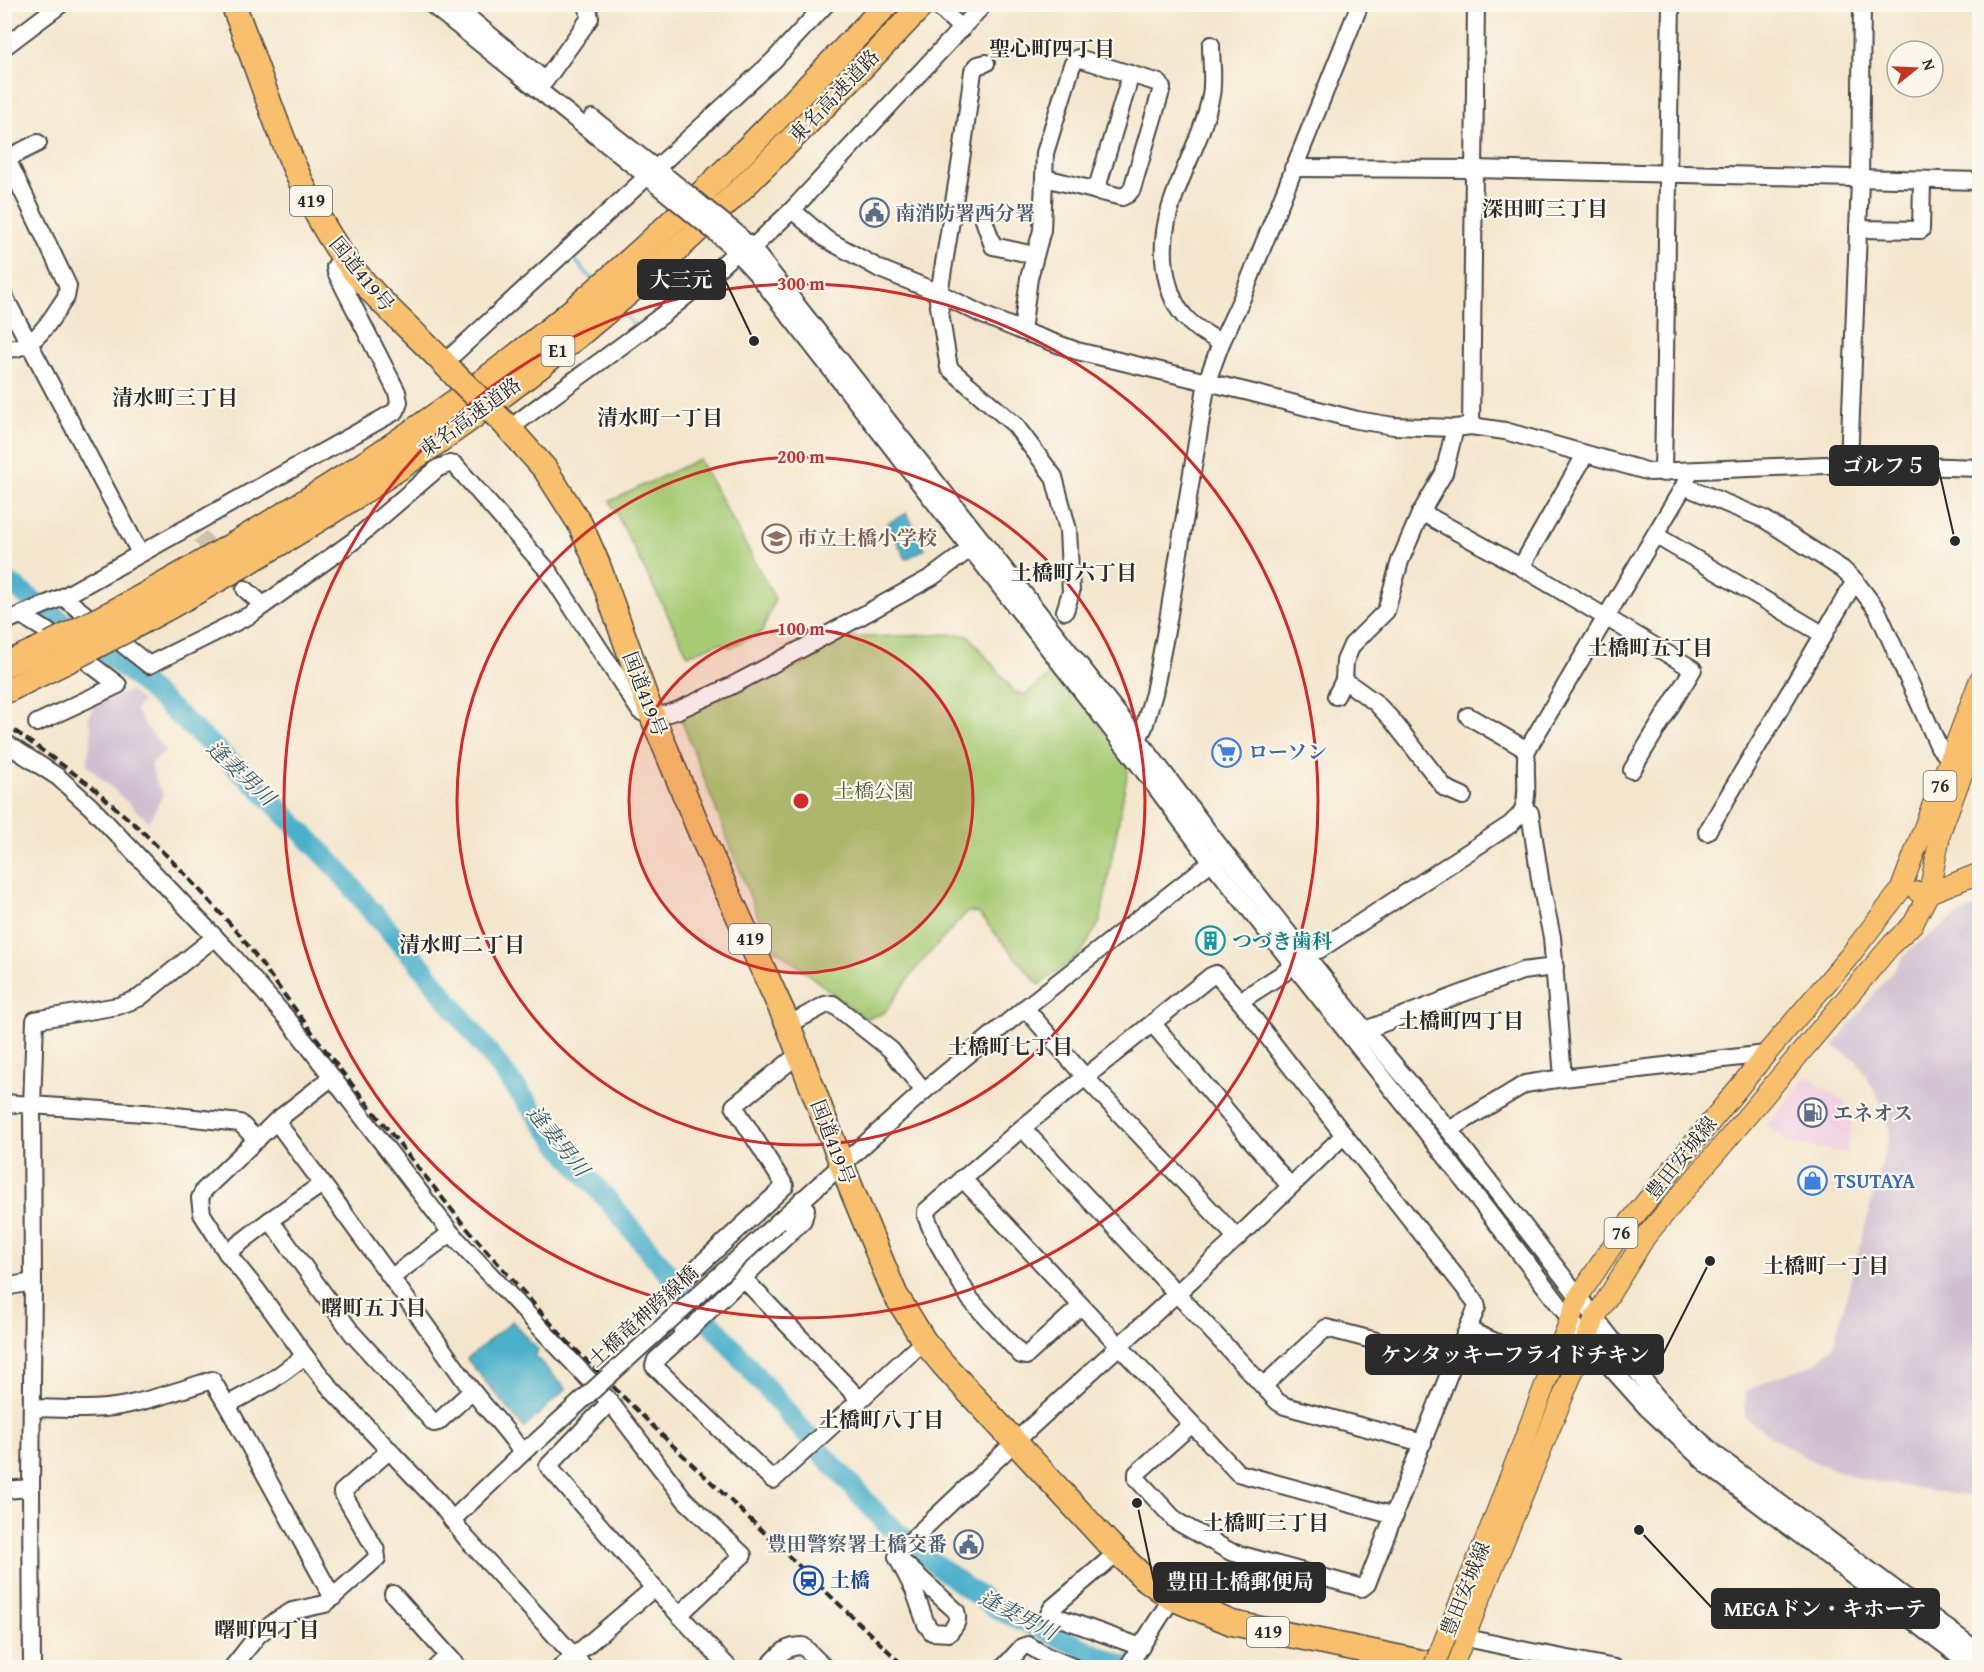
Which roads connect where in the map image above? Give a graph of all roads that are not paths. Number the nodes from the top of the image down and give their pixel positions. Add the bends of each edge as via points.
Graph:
1 (61, 4) edge
2 (233, 4) edge
3 (432, 4) edge
4 (452, 4) edge
5 (587, 4) edge
6 (826, 4) edge
7 (887, 4) edge
8 (923, 4) edge
9 (984, 4) edge
10 (1360, 4) edge
11 (1476, 4) edge
12 (1671, 4) edge
13 (1862, 4) edge
14 (941, 9) edge
15 (962, 29) junction
16 (1211, 45) dead end
17 (4, 47) edge
18 (986, 63) dead end
19 (1131, 74) junction
20 (545, 81) junction
21 (38, 143) dead end
22 (6, 160) edge
23 (1293, 168) junction
24 (1474, 169) junction
25 (1668, 175) junction
26 (657, 177) junction
27 (1045, 178) junction
28 (1860, 180) junction
29 (1922, 181) junction
30 (1980, 181) edge
31 (1096, 191) junction
32 (792, 210) junction
33 (984, 220) dead end
34 (1858, 229) junction
35 (739, 243) junction
36 (1034, 255) junction
37 (343, 256) junction
38 (939, 293) junction
39 (4, 296) edge
40 (1022, 331) junction
41 (28, 343) junction
42 (1221, 343) junction
43 (4, 348) edge
44 (450, 369) junction
45 (1207, 381) junction
46 (506, 426) junction
47 (1463, 427) junction
48 (1585, 455) junction
49 (1849, 464) junction
50 (1980, 468) edge
51 (1663, 473) junction
52 (1687, 478) junction
53 (1421, 512) junction
54 (1655, 535) junction
55 (970, 549) junction
56 (140, 553) junction
57 (1521, 567) junction
58 (1855, 581) junction
59 (245, 589) tunnel mouth
60 (61, 598) junction
61 (263, 604) junction
62 (1065, 611) dead end
63 (24, 614) junction
64 (130, 616) junction
65 (1605, 617) junction
66 (4, 622) edge
67 (1824, 635) junction
68 (58, 653) junction
69 (4, 665) edge
70 (1980, 679) edge
71 (1344, 680) junction
72 (4, 692) edge
73 (1336, 696) dead end
74 (1468, 716) dead end
75 (653, 718) junction
76 (37, 723) dead end
77 (1980, 727) edge
78 (1138, 739) junction
79 (4, 742) edge
80 (1527, 750) junction
81 (1950, 759) junction
82 (1632, 770) dead end
83 (1463, 796) dead end
84 (1522, 812) junction
85 (1707, 832) dead end
86 (1217, 857) junction
87 (1980, 873) edge
88 (1900, 891) junction
89 (1929, 893) junction
90 (215, 937) junction
91 (1319, 951) dead end
92 (1555, 967) junction
93 (1285, 972) dead end
94 (1240, 1002) junction
95 (1025, 1008) junction
96 (1153, 1024) junction
97 (788, 1025) junction
98 (1365, 1030) junction
99 (799, 1054) junction
100 (1766, 1054) junction
101 (1085, 1077) junction
102 (331, 1078) junction
103 (1563, 1078) junction
104 (924, 1090) junction
105 (4, 1103) edge
106 (32, 1106) junction
107 (276, 1121) junction
108 (1022, 1128) junction
109 (1449, 1130) junction
110 (1344, 1135) junction
111 (257, 1140) junction
112 (842, 1164) junction
113 (962, 1178) junction
114 (322, 1184) junction
115 (1290, 1186) junction
116 (802, 1199) junction
117 (270, 1220) junction
118 (451, 1233) junction
119 (1237, 1238) junction
120 (227, 1253) junction
121 (689, 1275) dead end
122 (392, 1277) junction
123 (742, 1277) junction
124 (33, 1282) junction
125 (4, 1287) edge
126 (1178, 1293) junction
127 (1579, 1296) junction
128 (1081, 1306) junction
129 (1570, 1316) junction
130 (1595, 1318) junction
131 (1468, 1330) junction
132 (1586, 1340) junction
133 (924, 1341) junction
134 (1119, 1346) junction
135 (1521, 1353) dead end
136 (305, 1356) junction
137 (1454, 1361) junction
138 (1263, 1386) junction
139 (472, 1391) junction
140 (860, 1400) junction
141 (610, 1402) junction
142 (227, 1406) junction
143 (32, 1408) junction
144 (1192, 1424) junction
145 (1015, 1443) junction
146 (1423, 1443) junction
147 (529, 1448) junction
148 (390, 1450) junction
149 (31, 1488) junction
150 (4, 1490) edge
151 (1395, 1516) junction
152 (452, 1520) junction
153 (1118, 1552) junction
154 (900, 1553) dead end
155 (654, 1588) junction
156 (393, 1594) dead end
157 (333, 1598) junction
158 (1172, 1598) junction
159 (680, 1615) junction
160 (1458, 1638) junction
161 (1139, 1650) junction
162 (1980, 1653) edge
163 (246, 1660) edge
164 (454, 1662) edge
165 (579, 1662) edge
166 (1399, 1663) edge
167 (768, 1667) edge
168 (32, 1668) edge
169 (232, 1668) edge
170 (435, 1668) edge
171 (560, 1668) edge
172 (729, 1668) edge
173 (825, 1668) edge
174 (1003, 1668) edge
175 (1075, 1668) edge
176 (1127, 1668) edge
177 (1433, 1668) edge
178 (1451, 1668) edge
179 (1615, 1668) edge
180 (1976, 1668) edge

1 - 17 street
2 - 37 highway, 国道419号 / 419 via 305,190
3 - 26 street
4 - 20 street
5 - 20 street via 590,18
6 - 26 street
7 - 64 highway, 東名高速道路 / E1 via 660,235 555,325 376,456 208,561
8 - 64 highway, 東名高速道路 / E1 via 804,128 674,252 524,379 388,475 220,580
9 - 15 street
10 - 23 street
11 - 24 street
12 - 25 street
13 - 28 street
14 - 15 street
15 - 32 street
16 - 42 street via 1211,94 1197,143 1167,216 1165,271 1176,306 1184,317
18 - 38 street via 973,71
19 - 27 street via 1078,58 1072,65 1045,153
19 - 31 street
19 - 31 street via 1159,83 1162,88 1132,189 1122,197
20 - 26 street
21 - 22 street
22 - 41 street via 68,286 66,297 43,330
23 - 24 street
23 - 42 street
24 - 25 street
24 - 47 street
25 - 28 street
25 - 51 street
26 - 35 street, bridge
26 - 44 street
27 - 31 street
27 - 36 street via 1042,230
28 - 29 street
28 - 34 street
29 - 30 street
29 - 34 street via 1921,230
32 - 35 street
32 - 38 street via 826,239 880,269
33 - 36 street via 993,246
34 - 49 street
35 - 46 street via 704,283
35 - 55 street via 756,273
35 - 78 street
36 - 40 street
37 - 44 highway, 国道419号 / 419 via 383,304
37 - 56 street via 336,272 397,392 396,411 195,530
38 - 40 street
38 - 62 street via 949,368 1015,425 1054,477 1068,530 1071,592
39 - 41 street
40 - 45 street via 1077,351
41 - 43 street via 16,349
41 - 56 street
42 - 45 street
44 - 46 highway, 国道419号 / 419, bridge
45 - 47 street via 1357,420 1394,426
45 - 78 street via 1154,693
46 - 75 highway, 国道419号 / 419 via 545,469 580,524
47 - 48 street via 1505,431
47 - 53 street
48 - 51 street
48 - 57 street
49 - 50 street
49 - 52 street
51 - 52 street
52 - 54 street
52 - 58 street via 1764,519 1842,568
53 - 57 street
53 - 71 street via 1400,561 1386,611 1352,645 1345,661
54 - 65 street
54 - 67 street
55 - 75 street via 932,578 805,647 731,686
55 - 86 street via 1140,766
56 - 60 street
57 - 65 street
58 - 67 street
58 - 81 street via 1877,610 1939,747
59 - 61 street
60 - 61 street via 150,665 250,615
60 - 63 street
61 - 75 street via 352,542 438,468 455,465 549,572 640,711
63 - 66 street
63 - 76 street via 118,685
64 - 68 highway, 東名高速道路 / E1, bridge
65 - 80 street
65 - 82 street via 1693,669
67 - 85 street
68 - 69 highway, 東名高速道路 / E1
68 - 72 highway, 東名高速道路 / E1
70 - 81 main road, 豊田安城線 / 76
71 - 73 street
71 - 83 street via 1392,720 1445,788
74 - 80 street
75 - 97 highway, 国道419号 / 419
77 - 89 main road, 豊田安城線 / 76 via 1941,830
78 - 86 street
79 - 90 street via 58,777 91,807
80 - 84 street via 1526,804
81 - 88 main road, 豊田安城線 / 76
84 - 91 street via 1511,824
84 - 92 street via 1530,813 1533,825
86 - 95 street, 土橋竜神跨線橋
86 - 98 street
86 - 129 street
87 - 89 main road
88 - 89 main road
88 - 100 main road, 豊田安城線 / 76
89 - 130 main road, 豊田安城線 / 76 via 1913,924 1646,1236
90 - 102 street via 290,1022
90 - 106 street via 139,998 118,1006 34,1020
92 - 98 street via 1522,971
92 - 103 street
93 - 94 street
94 - 96 street via 1216,974
94 - 110 street
95 - 101 street
95 - 104 street, 土橋竜神跨線橋
96 - 101 street
96 - 115 street
97 - 99 highway, 国道419号 / 419
97 - 104 street via 833,1004 891,1050
98 - 109 street
99 - 112 highway, 国道419号 / 419
99 - 121 street via 734,1106 785,1186
100 - 103 street
100 - 127 main road, 豊田安城線 / 76 via 1623,1230
101 - 108 street
101 - 119 street
102 - 107 street
102 - 118 street
103 - 109 street via 1525,1084
104 - 112 street, 土橋竜神跨線橋
105 - 106 street
106 - 111 street via 240,1123
106 - 124 street
107 - 111 street
107 - 114 street
108 - 113 street
108 - 126 street
109 - 127 street
110 - 115 street
110 - 131 street via 1475,1301 1477,1307
111 - 120 street via 200,1198 202,1214
112 - 116 street, 土橋竜神跨線橋
112 - 133 highway, 国道419号 / 419 via 895,1294
113 - 128 street
113 - 128 street via 926,1211 926,1216 970,1299 1021,1355 1026,1356
114 - 117 street
114 - 122 street
115 - 119 street
116 - 123 street via 806,1209 803,1220
116 - 147 street, 土橋竜神跨線橋, bridge
117 - 120 street
117 - 139 street via 352,1333 434,1423
118 - 122 street
118 - 141 street
119 - 126 street
120 - 136 street
122 - 139 street
123 - 140 street
123 - 140 street via 713,1308 684,1328 654,1366 773,1480
124 - 125 street
124 - 143 street
126 - 134 street
126 - 138 street
127 - 129 main road, 豊田安城線 / 76
127 - 130 street
128 - 134 street
129 - 132 street
129 - 160 main road, 豊田安城線 / 76 via 1491,1526
130 - 132 main road, 豊田安城線 / 76
130 - 162 street via 1656,1396 1716,1455
131 - 135 street
131 - 137 street
132 - 160 main road, 豊田安城線 / 76
132 - 180 street via 1647,1408 1710,1467
133 - 140 street
133 - 145 highway, 国道419号 / 419
134 - 144 street
134 - 145 street
136 - 142 street
136 - 148 street
137 - 138 street via 1326,1328
137 - 146 street
138 - 146 street via 1285,1406
139 - 147 street via 516,1442
141 - 155 street via 548,1466
141 - 159 street via 685,1500 744,1555
142 - 143 street via 212,1380 124,1406
142 - 157 street
143 - 149 street
144 - 151 street via 1238,1473
144 - 151 street via 1137,1473 1137,1479 1176,1521 1231,1552 1362,1588
145 - 153 highway, 国道419号 / 419
145 - 154 street
146 - 151 street
147 - 152 street, 土橋竜神跨線橋
148 - 152 street
148 - 157 street via 342,1492 378,1554
149 - 150 street
149 - 168 street
152 - 165 street
153 - 158 highway, 国道419号 / 419
153 - 161 street via 1049,1614
155 - 159 street
155 - 165 street
156 - 164 street
157 - 163 street via 277,1620 258,1635
158 - 161 street
158 - 166 highway, 国道419号 / 419 via 1232,1623
159 - 172 street
160 - 177 main road, 豊田安城線 / 76, bridge
160 - 178 main road, 豊田安城線 / 76
160 - 179 street
161 - 176 street
163 - 169 street
164 - 170 street
165 - 171 street
166 - 178 highway, 国道419号 / 419
167 - 173 street via 784,1650 803,1646
174 - 175 street via 1028,1645

